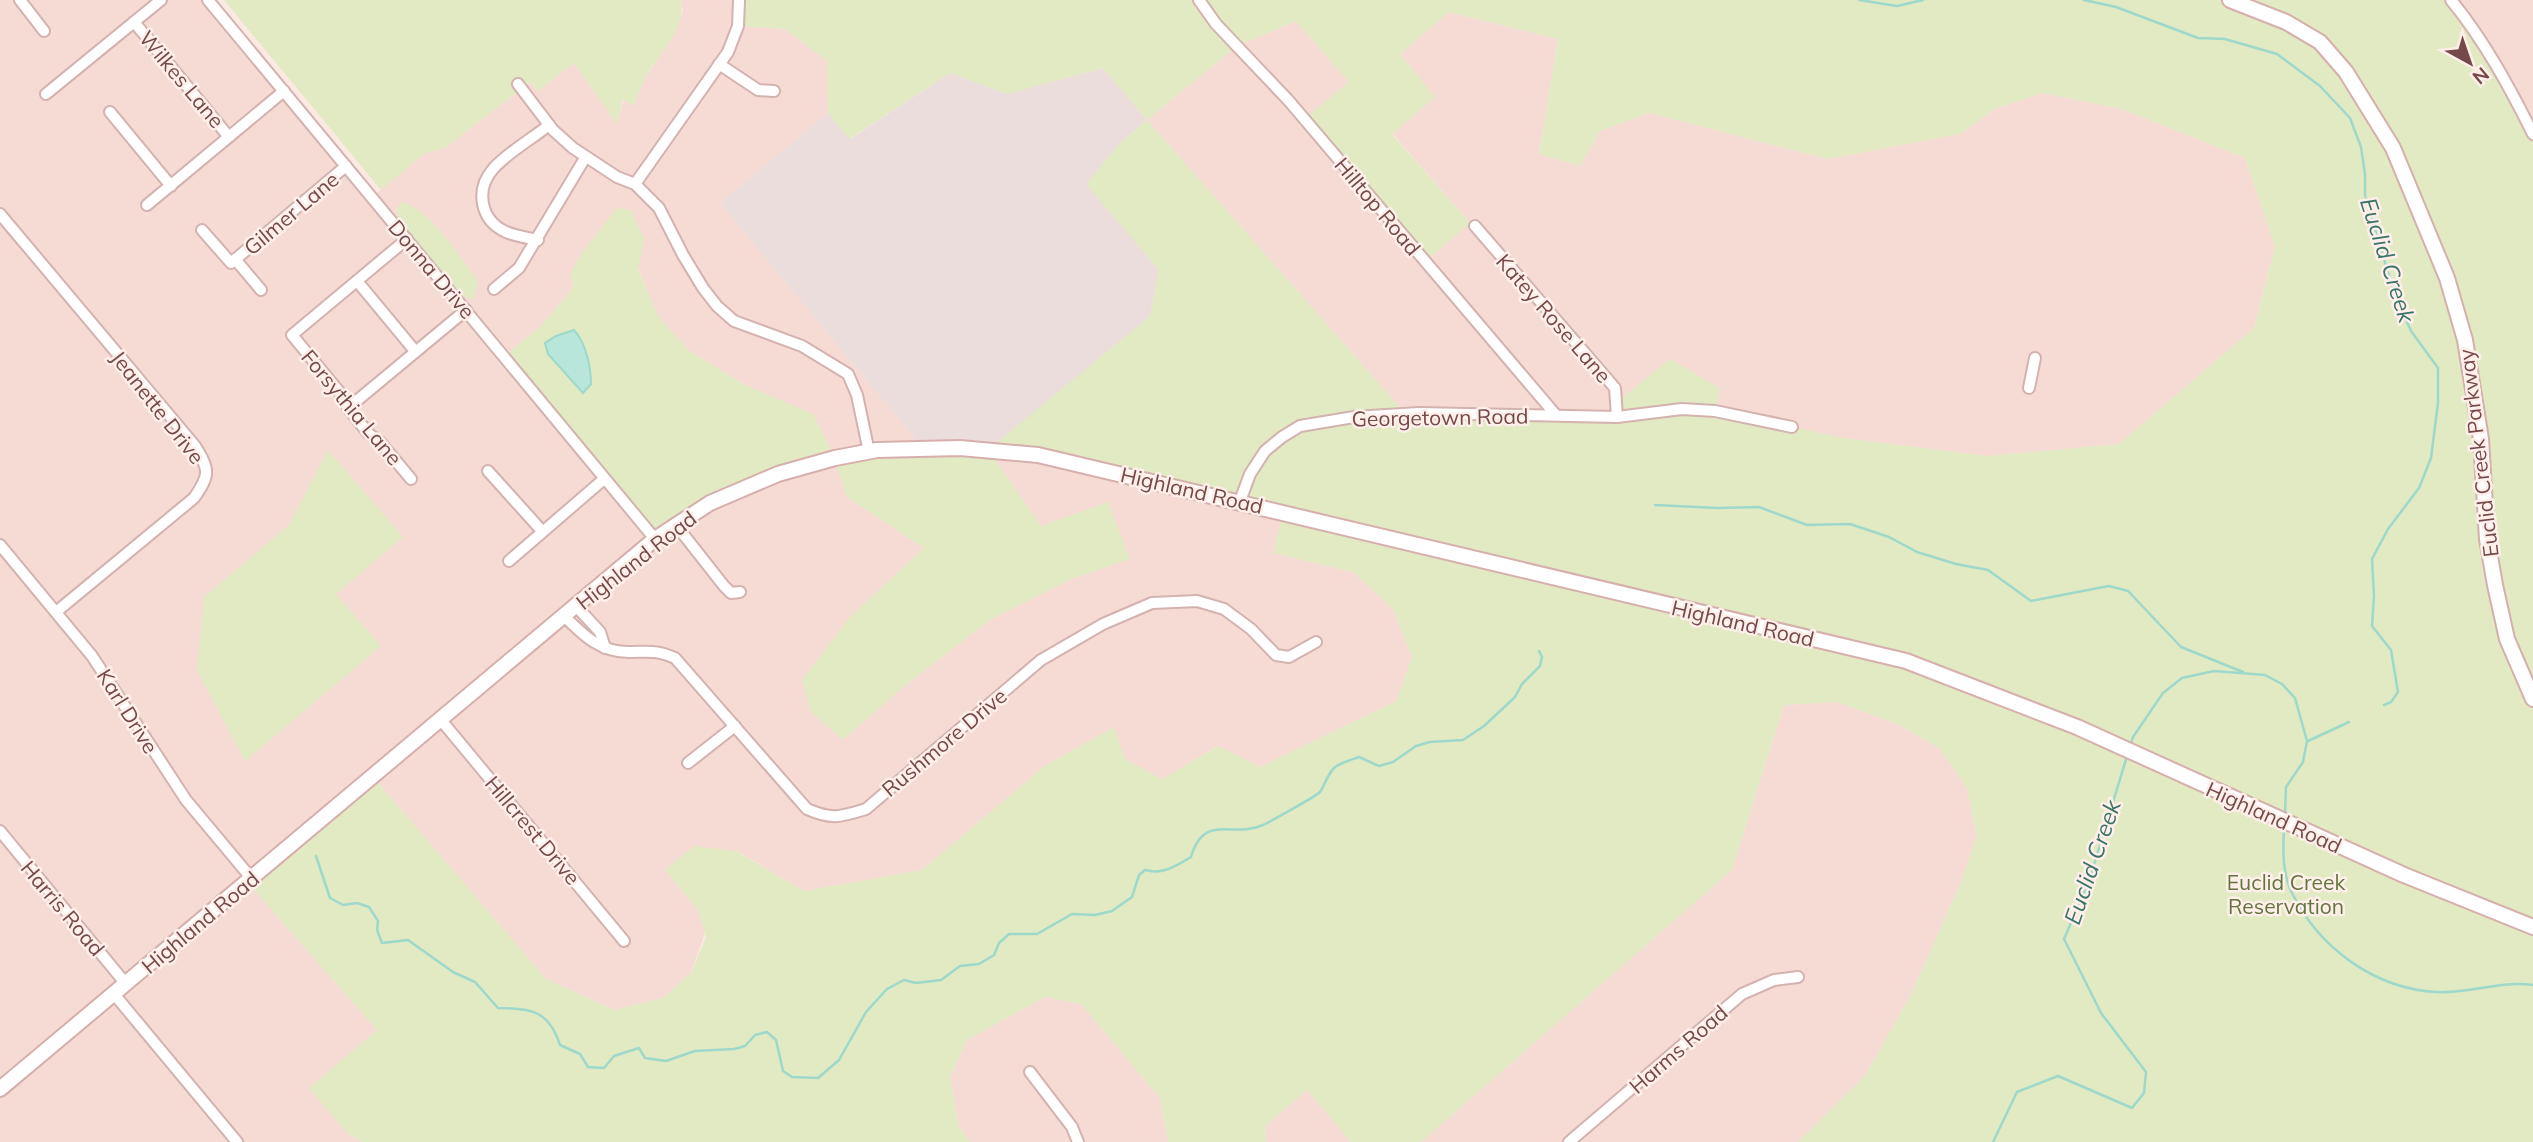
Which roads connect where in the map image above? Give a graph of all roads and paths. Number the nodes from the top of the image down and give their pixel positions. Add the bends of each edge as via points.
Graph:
1 (20, 0) edge
2 (161, 0) edge
3 (208, 0) edge
4 (739, 0) edge
5 (1199, 0) edge
6 (2230, 0) edge
7 (2451, 0) edge
8 (134, 22) junction
9 (44, 31) dead end
10 (719, 64) junction
11 (518, 84) dead end
12 (284, 91) junction
13 (774, 91) dead end
14 (46, 94) dead end
15 (110, 112) dead end
16 (550, 125) junction
17 (2533, 134) edge
18 (229, 137) junction
19 (586, 158) junction
20 (346, 166) junction
21 (635, 184) junction
22 (172, 186) junction
23 (147, 205) dead end
24 (0, 214) edge
25 (1475, 226) dead end
26 (202, 230) dead end
27 (407, 239) junction
28 (538, 240) junction
29 (235, 259) junction
30 (357, 281) junction
31 (494, 289) dead end
32 (261, 290) dead end
33 (466, 310) junction
34 (415, 351) junction
35 (2035, 358) dead end
36 (2029, 388) dead end
37 (348, 408) junction
38 (1555, 414) junction
39 (1618, 416) junction
40 (1792, 427) dead end
41 (869, 452) junction
42 (488, 471) dead end
43 (411, 479) dead end
44 (604, 479) junction
45 (1240, 501) junction
46 (676, 525) junction
47 (542, 531) junction
48 (655, 540) junction
49 (0, 545) edge
50 (509, 561) dead end
51 (740, 592) dead end
52 (576, 606) junction
53 (56, 612) junction
54 (564, 616) junction
55 (1315, 642) dead end
56 (605, 648) junction
57 (2533, 699) edge
58 (441, 720) junction
59 (735, 726) junction
60 (688, 763) dead end
61 (0, 831) edge
62 (252, 879) junction
63 (2533, 927) edge
64 (624, 941) dead end
65 (1798, 977) dead end
66 (126, 984) junction
67 (114, 994) junction
68 (1030, 1072) dead end
69 (0, 1089) edge
70 (237, 1142) edge
71 (1078, 1142) edge
72 (1569, 1142) edge

1 - 9 street
2 - 8 street
3 - 12 street, Donna Drive
4 - 10 street via 738,26
5 - 38 street, Hilltop Road
6 - 57 street, Euclid Creek Parkway via 2287,22 2320,42 2346,72 2393,148 2447,278 2465,340 2481,439 2487,540 2495,586 2507,639
7 - 17 street via 2468,20
8 - 14 street
8 - 18 street, Wilkes Lane
10 - 13 street via 758,90
10 - 21 street
11 - 16 street
12 - 18 street
12 - 20 street, Donna Drive
15 - 22 street
16 - 19 street
16 - 28 street via 494,168 482,185 481,205 492,222 506,232
18 - 22 street
19 - 21 street
19 - 28 street
20 - 27 street, Donna Drive
20 - 29 street, Gilmer Lane
21 - 41 street via 659,208 717,306 734,321 802,346 848,374
22 - 23 street
24 - 53 street, Jeanette Drive via 206,464 207,481 194,498
25 - 39 street, Katey Rose Lane via 1615,388
26 - 29 street via 230,263
27 - 30 street
27 - 33 street, Donna Drive
28 - 31 street via 519,268
29 - 32 street
30 - 34 street
30 - 37 street, Forsythia Lane via 292,335
33 - 34 street
33 - 44 street, Donna Drive
34 - 37 street
35 - 36 street
37 - 43 street, Forsythia Lane
38 - 39 street, Georgetown Road
38 - 45 street, Georgetown Road via 1419,413 1300,426 1265,451
39 - 40 street, Georgetown Road via 1682,409 1715,411
41 - 45 street, Highland Road via 960,448 1038,455
41 - 46 street, Highland Road via 778,474 710,503
42 - 47 street
44 - 47 street
44 - 48 street, Donna Drive
45 - 63 street, Highland Road via 1906,661 2077,727 2404,875
46 - 48 street, Highland Road
46 - 51 street via 728,591
47 - 50 street
48 - 52 street, Highland Road
49 - 53 street, Karl Drive
52 - 54 street, Highland Road
52 - 56 street via 600,632
53 - 62 street, Karl Drive via 108,678 186,800
54 - 56 street, Rushmore Drive via 591,642
54 - 58 street, Highland Road
55 - 59 street, Rushmore Drive via 1289,657 1276,655 1224,609 1197,601 1152,603 1103,624 1041,660 866,809 841,817 827,818 807,809
56 - 59 street, Rushmore Drive via 628,653 659,651 676,658
58 - 62 street, Highland Road
58 - 64 street, Hillcrest Drive
59 - 60 street
61 - 66 street, Harris Road
62 - 66 street, Highland Road
65 - 72 street, Harms Road via 1774,980 1742,994
66 - 67 street, Highland Road
67 - 69 street, Highland Road
67 - 70 street
68 - 71 street via 1072,1127

